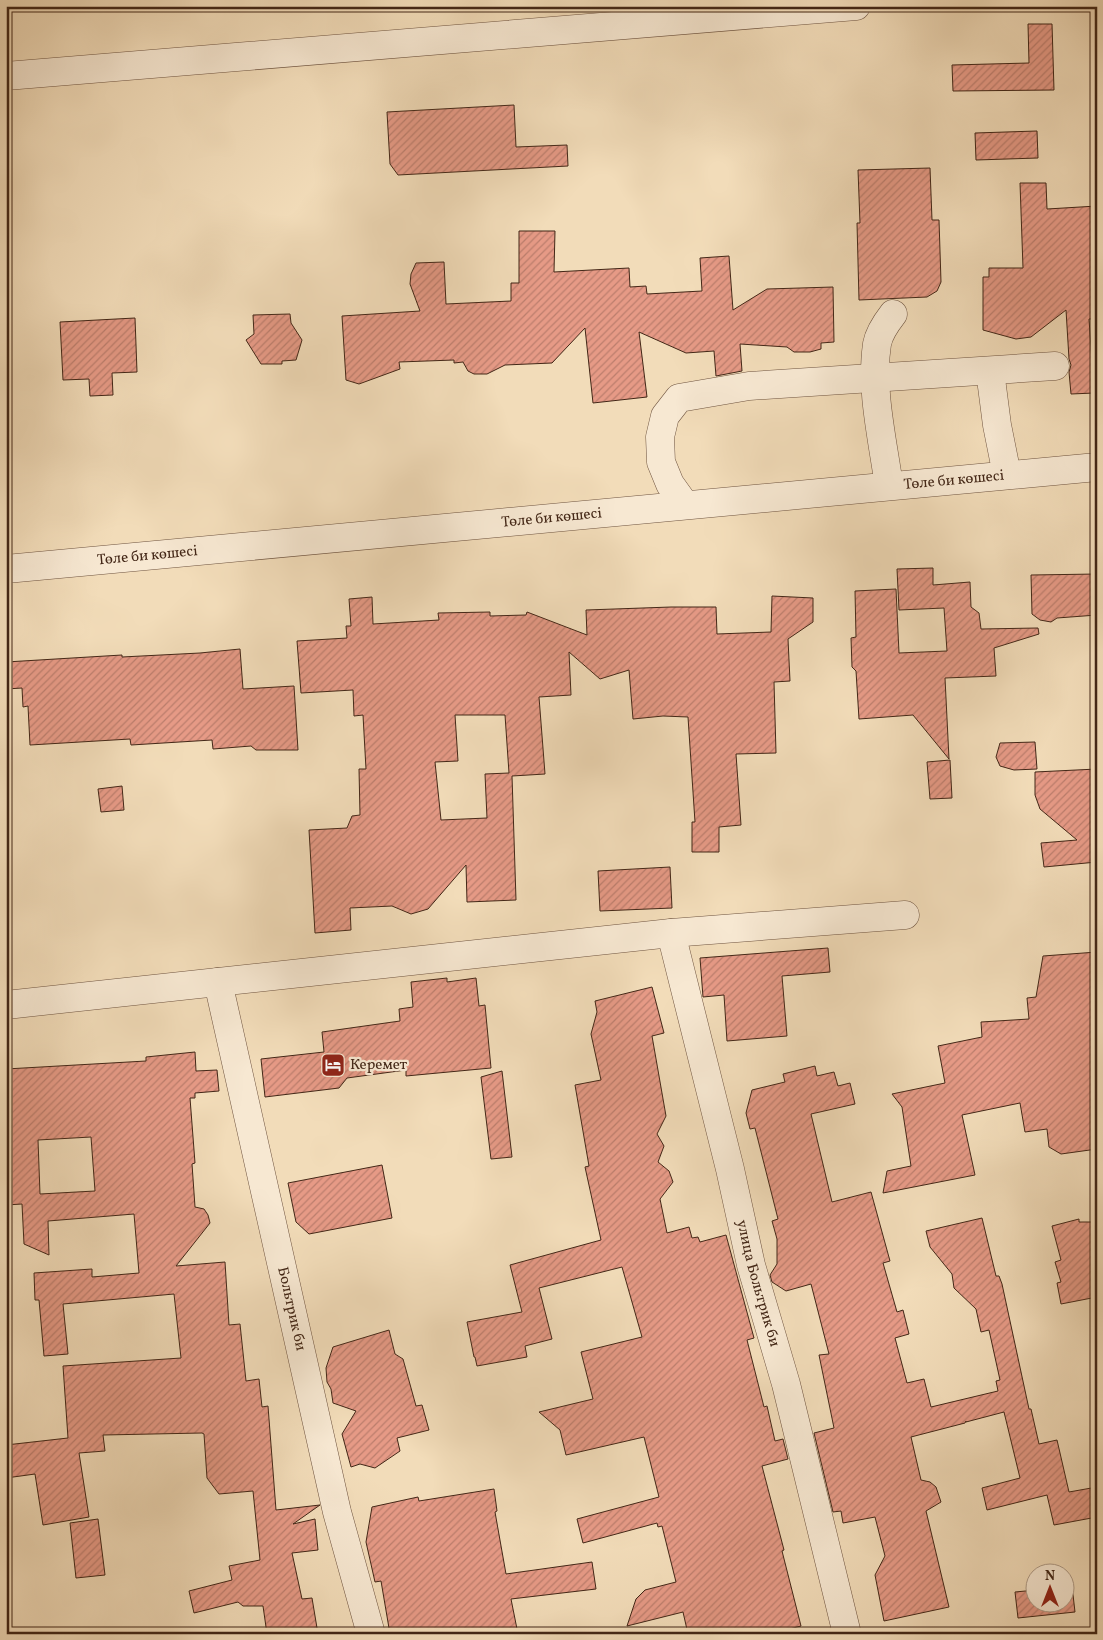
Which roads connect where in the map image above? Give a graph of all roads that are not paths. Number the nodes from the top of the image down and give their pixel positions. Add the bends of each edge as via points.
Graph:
1 (856, 6) edge
2 (6, 76) edge
3 (893, 314) dead end
4 (1055, 366) dead end
5 (990, 370) junction
6 (876, 378) junction
7 (1097, 466) edge
8 (1007, 475) junction
9 (889, 486) junction
10 (685, 505) junction
11 (6, 569) edge
12 (904, 915) dead end
13 (671, 933) junction
14 (218, 982) junction
15 (6, 1005) edge
16 (371, 1634) edge
17 (847, 1634) edge

1 - 2 street
3 - 6 street via 877,343
4 - 5 street
5 - 6 street
5 - 8 street
6 - 9 street
6 - 10 street via 749,386 679,398 665,416 660,437 661,462 670,484
7 - 8 street, Төле би көшесі
8 - 9 street, Төле би көшесі
9 - 10 street, Төле би көшесі
10 - 11 street, Төле би көшесі
12 - 13 street
13 - 14 street
13 - 17 street, улица Больтрик би via 751,1265 786,1384
14 - 15 street
14 - 16 street, Больтрик би via 337,1512

